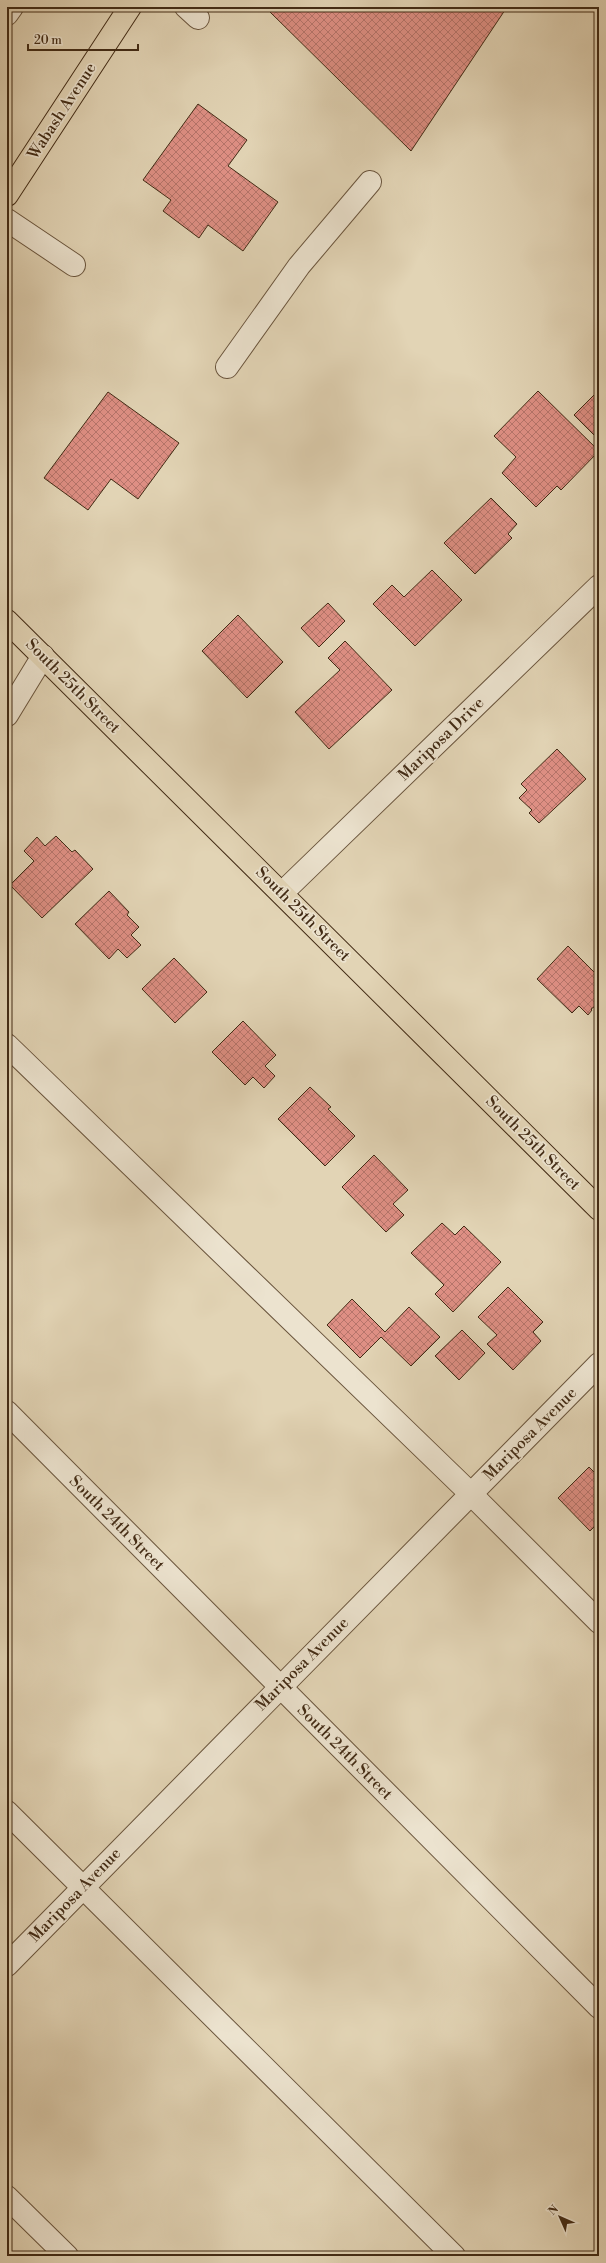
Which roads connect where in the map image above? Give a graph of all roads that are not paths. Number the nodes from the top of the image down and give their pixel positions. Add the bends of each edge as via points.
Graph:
1 (12, 7) edge
2 (130, 7) edge
3 (7, 14) edge
4 (370, 182) dead end
5 (7, 195) edge
6 (7, 220) edge
7 (74, 266) dead end
8 (227, 368) dead end
9 (599, 586) edge
10 (7, 621) edge
11 (43, 656) junction
12 (7, 715) edge
13 (282, 893) junction
14 (7, 1045) edge
15 (599, 1209) edge
16 (599, 1364) edge
17 (7, 1412) edge
18 (471, 1494) junction
19 (599, 1622) edge
20 (279, 1686) junction
21 (7, 1812) edge
22 (84, 1887) junction
23 (7, 1965) edge
24 (599, 2007) edge
25 (7, 2197) edge
26 (67, 2256) edge
27 (454, 2256) edge

1 - 3 street
2 - 5 main road, Wabash Avenue
4 - 8 street via 299,266
6 - 7 street
9 - 13 street, Mariposa Drive
10 - 11 main road, South 25th Street
11 - 12 street
11 - 13 main road, South 25th Street
13 - 15 main road, South 25th Street
14 - 18 street
16 - 18 street, Mariposa Avenue
17 - 20 street, South 24th Street
18 - 19 street
18 - 20 street, Mariposa Avenue
20 - 22 street, Mariposa Avenue
20 - 24 street, South 24th Street
21 - 22 street
22 - 23 street, Mariposa Avenue
22 - 27 street
25 - 26 street

